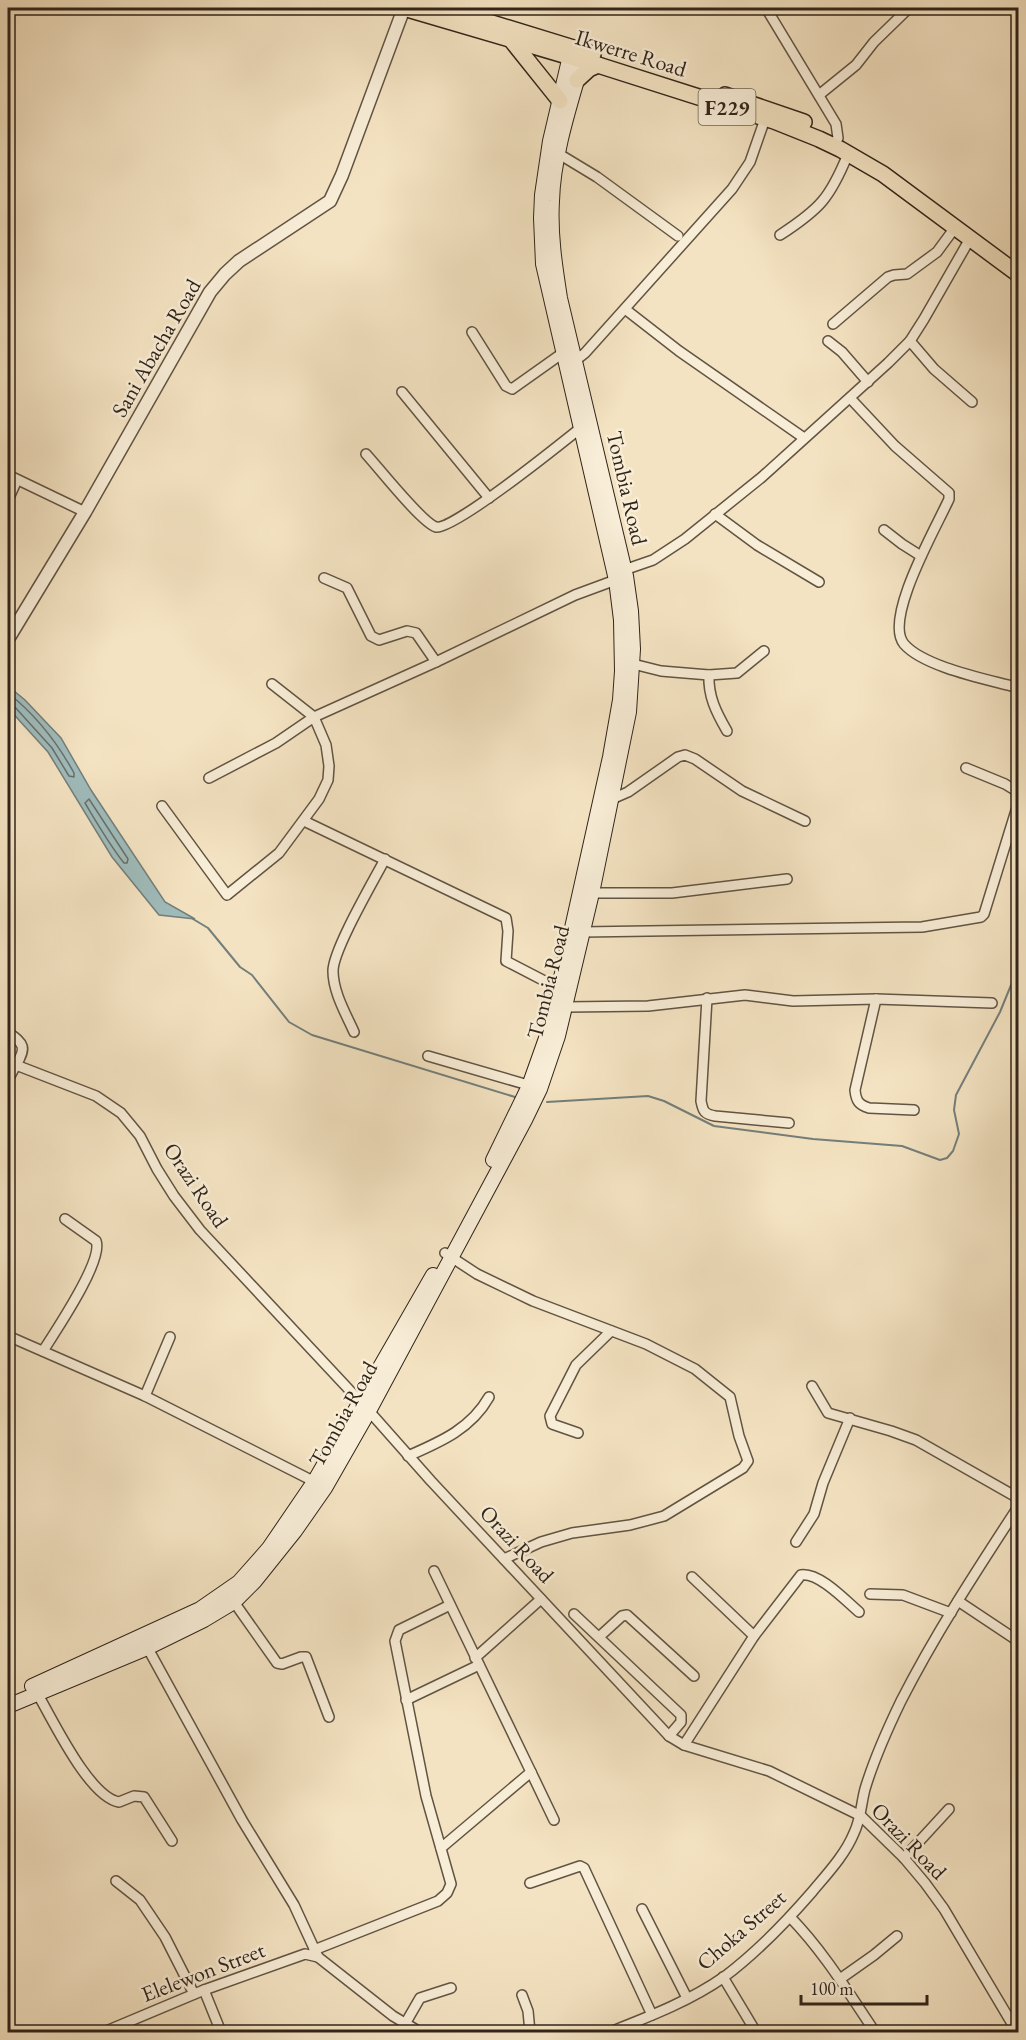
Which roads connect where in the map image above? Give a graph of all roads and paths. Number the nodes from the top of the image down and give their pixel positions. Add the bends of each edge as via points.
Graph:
1 (404, 8) edge
2 (443, 8) edge
3 (766, 8) edge
4 (909, 8) edge
5 (512, 41) junction
6 (577, 54) junction
7 (598, 65) junction
8 (577, 80) junction
9 (819, 95) junction
10 (560, 101) junction
11 (765, 118) junction
12 (836, 142) junction
13 (559, 154) junction
14 (848, 154) junction
15 (952, 225) junction
16 (780, 235) dead end
17 (678, 236) dead end
18 (971, 237) junction
19 (1018, 264) edge
20 (1018, 274) edge
21 (625, 309) junction
22 (833, 324) dead end
23 (472, 332) dead end
24 (828, 341) dead end
25 (909, 341) junction
26 (569, 357) junction
27 (868, 382) junction
28 (402, 392) dead end
29 (850, 398) junction
30 (972, 402) dead end
31 (586, 425) junction
32 (804, 438) junction
33 (366, 454) dead end
34 (8, 475) edge
35 (17, 480) junction
36 (489, 498) junction
37 (8, 500) edge
38 (86, 512) junction
39 (715, 514) junction
40 (884, 530) dead end
41 (921, 556) junction
42 (622, 575) junction
43 (324, 578) dead end
44 (819, 582) dead end
45 (8, 639) edge
46 (764, 651) dead end
47 (436, 662) junction
48 (633, 664) junction
49 (709, 675) junction
50 (272, 684) dead end
51 (1015, 687) dead end
52 (314, 717) junction
53 (727, 731) dead end
54 (966, 768) dead end
55 (209, 778) dead end
56 (1018, 792) edge
57 (612, 799) junction
58 (1018, 804) edge
59 (162, 806) dead end
60 (304, 821) junction
61 (805, 821) dead end
62 (385, 859) junction
63 (787, 879) dead end
64 (592, 892) junction
65 (582, 932) junction
66 (565, 997) junction
67 (707, 998) junction
68 (876, 999) junction
69 (992, 1003) dead end
70 (8, 1032) edge
71 (354, 1032) dead end
72 (428, 1056) dead end
73 (16, 1065) junction
74 (8, 1080) edge
75 (534, 1087) junction
76 (914, 1110) dead end
77 (789, 1123) dead end
78 (65, 1219) dead end
79 (449, 1255) junction
80 (611, 1331) junction
81 (8, 1336) edge
82 (170, 1337) dead end
83 (43, 1351) junction
84 (812, 1386) dead end
85 (145, 1396) junction
86 (489, 1397) dead end
87 (365, 1407) junction
88 (850, 1418) junction
89 (578, 1432) dead end
90 (408, 1456) junction
91 (320, 1485) junction
92 (1018, 1498) edge
93 (1018, 1507) edge
94 (796, 1542) dead end
95 (504, 1559) junction
96 (434, 1571) dead end
97 (692, 1576) dead end
98 (870, 1594) dead end
99 (541, 1599) junction
100 (958, 1601) junction
101 (234, 1602) junction
102 (450, 1605) junction
103 (860, 1612) dead end
104 (951, 1613) junction
105 (574, 1614) dead end
106 (754, 1636) junction
107 (598, 1637) junction
108 (1018, 1641) edge
109 (144, 1642) junction
110 (477, 1661) junction
111 (694, 1676) dead end
112 (38, 1693) junction
113 (8, 1697) edge
114 (406, 1700) junction
115 (8, 1706) edge
116 (329, 1718) dead end
117 (669, 1736) junction
118 (684, 1745) junction
119 (531, 1772) junction
120 (949, 1809) dead end
121 (861, 1816) junction
122 (554, 1821) dead end
123 (171, 1841) dead end
124 (441, 1848) junction
125 (904, 1858) junction
126 (116, 1881) dead end
127 (530, 1883) dead end
128 (642, 1909) dead end
129 (790, 1917) junction
130 (897, 1936) dead end
131 (316, 1954) junction
132 (723, 1977) junction
133 (840, 1979) junction
134 (451, 1988) dead end
135 (204, 1990) junction
136 (194, 1994) junction
137 (522, 1995) dead end
138 (687, 1998) junction
139 (652, 2015) junction
140 (405, 2024) junction
141 (104, 2032) edge
142 (221, 2032) edge
143 (420, 2032) edge
144 (530, 2032) edge
145 (610, 2032) edge
146 (756, 2032) edge
147 (875, 2032) edge
148 (1017, 2032) edge

1 - 5 main road, Ikwerre Road / F229
1 - 38 street, Sani Abacha Road via 330,201 239,261 210,292
2 - 6 main road, Ikwerre Road / F229
3 - 9 street
4 - 9 street via 856,65
5 - 6 main road, Ikwerre Road / F229
5 - 10 main road
6 - 7 main road, Ikwerre Road / F229
6 - 8 main road, Tombia Road
6 - 10 main road, Tombia Road
6 - 12 main road, Ikwerre Road / F229 via 776,111
7 - 8 main road
7 - 11 main road, Ikwerre Road / F229
8 - 13 main road, Tombia Road
9 - 12 street via 836,124
10 - 26 main road, Tombia Road via 541,218 543,264
11 - 12 main road, Ikwerre Road / F229
11 - 21 street via 758,146 742,176
12 - 14 main road, Ikwerre Road / F229
12 - 19 main road, Ikwerre Road / F229 via 889,166
13 - 17 street
13 - 26 main road, Tombia Road via 552,200 553,254
14 - 15 main road, Ikwerre Road / F229 via 883,174
14 - 16 street via 827,196 807,217
15 - 18 main road, Ikwerre Road / F229
15 - 22 street via 951,233 937,252 907,274 888,278
18 - 20 main road, Ikwerre Road / F229
18 - 25 street
21 - 26 street via 585,353
21 - 32 street
23 - 26 street via 506,387 512,389
24 - 27 street
25 - 27 street
25 - 30 street
26 - 31 main road, Tombia Road
27 - 29 street
28 - 36 street
29 - 32 street
29 - 41 street via 895,446 949,493
31 - 36 street
31 - 42 main road, Tombia Road
32 - 39 street
33 - 36 street via 412,506 439,528
34 - 35 street
35 - 37 street
35 - 38 street
38 - 45 street, Sani Abacha Road
39 - 42 street via 669,550
39 - 44 street
40 - 41 street
41 - 51 street via 898,624 906,646 936,665
42 - 47 street
42 - 48 main road, Tombia Road via 631,611
42 - 66 main road, Tombia Road via 620,700
43 - 47 street via 347,588 371,636 379,640 407,631 416,633
46 - 49 street via 737,673
47 - 52 street
48 - 49 street
48 - 57 main road, Tombia Road via 629,711
49 - 53 street via 708,690
50 - 52 street
52 - 55 street via 276,743
52 - 60 street via 326,745 328,780
54 - 56 street
57 - 61 street via 685,755 742,792
57 - 64 main road, Tombia Road
58 - 65 street via 981,917 922,927
59 - 60 street via 227,895 279,853
60 - 62 street
62 - 66 street via 506,918 507,961
62 - 71 street via 339,950 333,970 334,984
63 - 64 street via 672,893
64 - 65 main road, Tombia Road
65 - 66 main road, Tombia Road
66 - 67 street via 648,1006
66 - 75 main road, Tombia Road
66 - 75 main road, Tombia Road via 550,1027
67 - 68 street via 745,995 793,1001
67 - 77 street via 702,1110 714,1116
68 - 69 street
68 - 76 street via 856,1100 869,1108
70 - 73 street via 23,1047
72 - 75 street
73 - 74 street
73 - 87 street, Orazi Road via 96,1096 121,1113 200,1230
75 - 79 main road, Tombia Road via 515,1117
78 - 83 street via 96,1240 98,1246 87,1277
79 - 80 street via 477,1274
79 - 87 main road, Tombia Road
80 - 89 street via 576,1365 550,1416 552,1424
80 - 95 street via 675,1358 726,1392 748,1461 743,1468 664,1516 572,1533
81 - 83 street
82 - 85 street
83 - 85 street
84 - 88 street via 828,1413
85 - 91 street
86 - 90 street via 477,1415 457,1432
87 - 90 street, Orazi Road
87 - 91 main road, Tombia Road
88 - 92 street via 916,1440
88 - 94 street via 814,1514
90 - 95 street, Orazi Road
91 - 101 main road, Tombia Road via 272,1560
91 - 109 main road, Tombia Road via 239,1582
93 - 100 street, Choka Street
95 - 99 street, Orazi Road
96 - 102 street
97 - 106 street
98 - 104 street via 903,1595
99 - 110 street
99 - 117 street, Orazi Road
100 - 104 street, Choka Street
100 - 108 street
101 - 109 main road, Tombia Road via 204,1620
101 - 116 street via 277,1663 306,1658
102 - 110 street
102 - 114 street via 396,1635
103 - 106 street via 825,1584 804,1574
104 - 121 street, Choka Street via 883,1740 862,1799
105 - 107 street
106 - 118 street
107 - 111 street via 627,1615
107 - 117 street via 681,1715 681,1722
109 - 112 main road, Tombia Road
109 - 113 main road, Tombia Road
109 - 131 street via 242,1820 294,1905
110 - 114 street
110 - 119 street
112 - 115 main road, Tombia Road
112 - 123 street via 75,1759 97,1789 112,1801 144,1797
114 - 124 street
117 - 118 street, Orazi Road
118 - 121 street, Orazi Road via 770,1771
119 - 122 street
119 - 124 street
120 - 125 street
121 - 125 street, Orazi Road
121 - 129 street, Choka Street via 845,1850
124 - 131 street, Elelewon Street via 451,1884 438,1901
125 - 148 street, Orazi Road via 944,1910
126 - 136 street via 140,1900 153,1918
127 - 139 street via 584,1868
128 - 138 street
129 - 132 street, Choka Street
129 - 133 street
130 - 133 street
131 - 135 street, Elelewon Street via 305,1954
131 - 140 street
132 - 138 street, Choka Street
132 - 146 street
133 - 147 street
134 - 140 street via 420,1998
135 - 136 street, Elelewon Street
135 - 142 street
136 - 141 street, Elelewon Street
137 - 144 street
138 - 139 street, Choka Street
139 - 145 street, Choka Street
140 - 143 street

